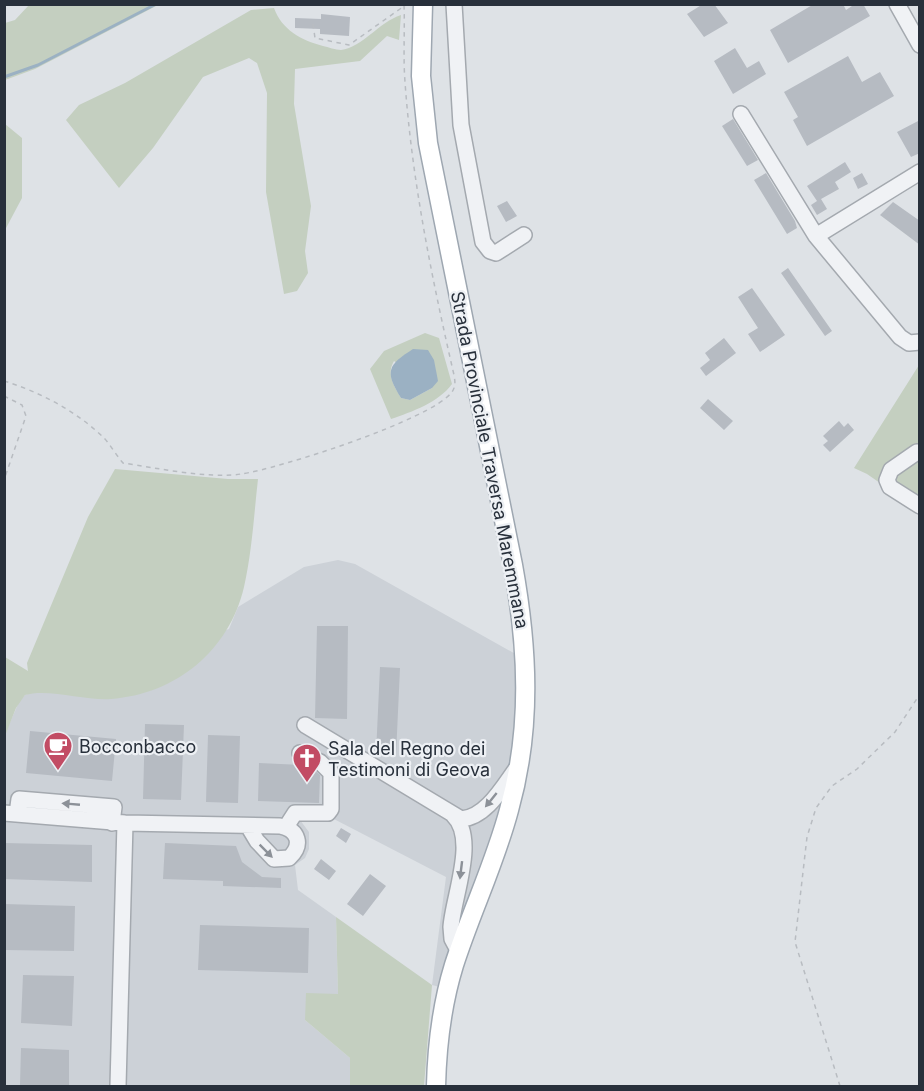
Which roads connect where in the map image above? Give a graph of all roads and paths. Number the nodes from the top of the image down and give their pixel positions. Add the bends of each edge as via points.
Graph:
1 (423, 4) edge
2 (454, 4) edge
3 (897, 4) edge
4 (405, 6) edge
5 (312, 24) dead end
6 (920, 45) edge
7 (741, 114) dead end
8 (920, 172) edge
9 (524, 235) dead end
10 (816, 236) junction
11 (920, 342) edge
12 (4, 381) edge
13 (4, 396) edge
14 (917, 452) dead end
15 (4, 480) edge
16 (920, 506) edge
17 (920, 694) edge
18 (305, 725) dead end
19 (300, 753) dead end
20 (519, 764) junction
21 (11, 814) edge
22 (453, 815) junction
23 (119, 823) junction
24 (248, 826) junction
25 (286, 827) junction
26 (459, 952) junction
27 (118, 1086) edge
28 (436, 1086) edge
29 (840, 1086) edge

1 - 20 main road, Strada Provinciale Traversa Maremmana via 422,76 428,143 524,628 526,697
2 - 9 street via 461,125 483,242 496,253
3 - 6 street
4 - 5 path via 349,45 315,38
4 - 12 path via 405,81 414,164 429,260 456,385 451,394 412,417 337,447 239,475 123,463 105,438 81,418
7 - 10 street
8 - 10 street
10 - 11 street via 900,337 909,343
13 - 15 path via 22,405 26,416
14 - 16 street via 891,470 887,480 890,488
17 - 29 path via 895,732 857,769 832,786 816,808 807,837 795,942
18 - 22 street
19 - 25 street via 320,762 331,773 331,809 328,813 298,812
20 -> 22 street via 484,809 468,818
20 - 26 main road, Strada Provinciale Traversa Maremmana via 506,820
21 - 23 street
22 -> 26 street via 464,839 452,927 452,939
23 - 24 street
23 - 27 street
24 - 25 street
24 -> 25 street via 266,852 282,860 292,856 299,843
26 - 28 main road, Strada Provinciale Traversa Maremmana via 443,1012

